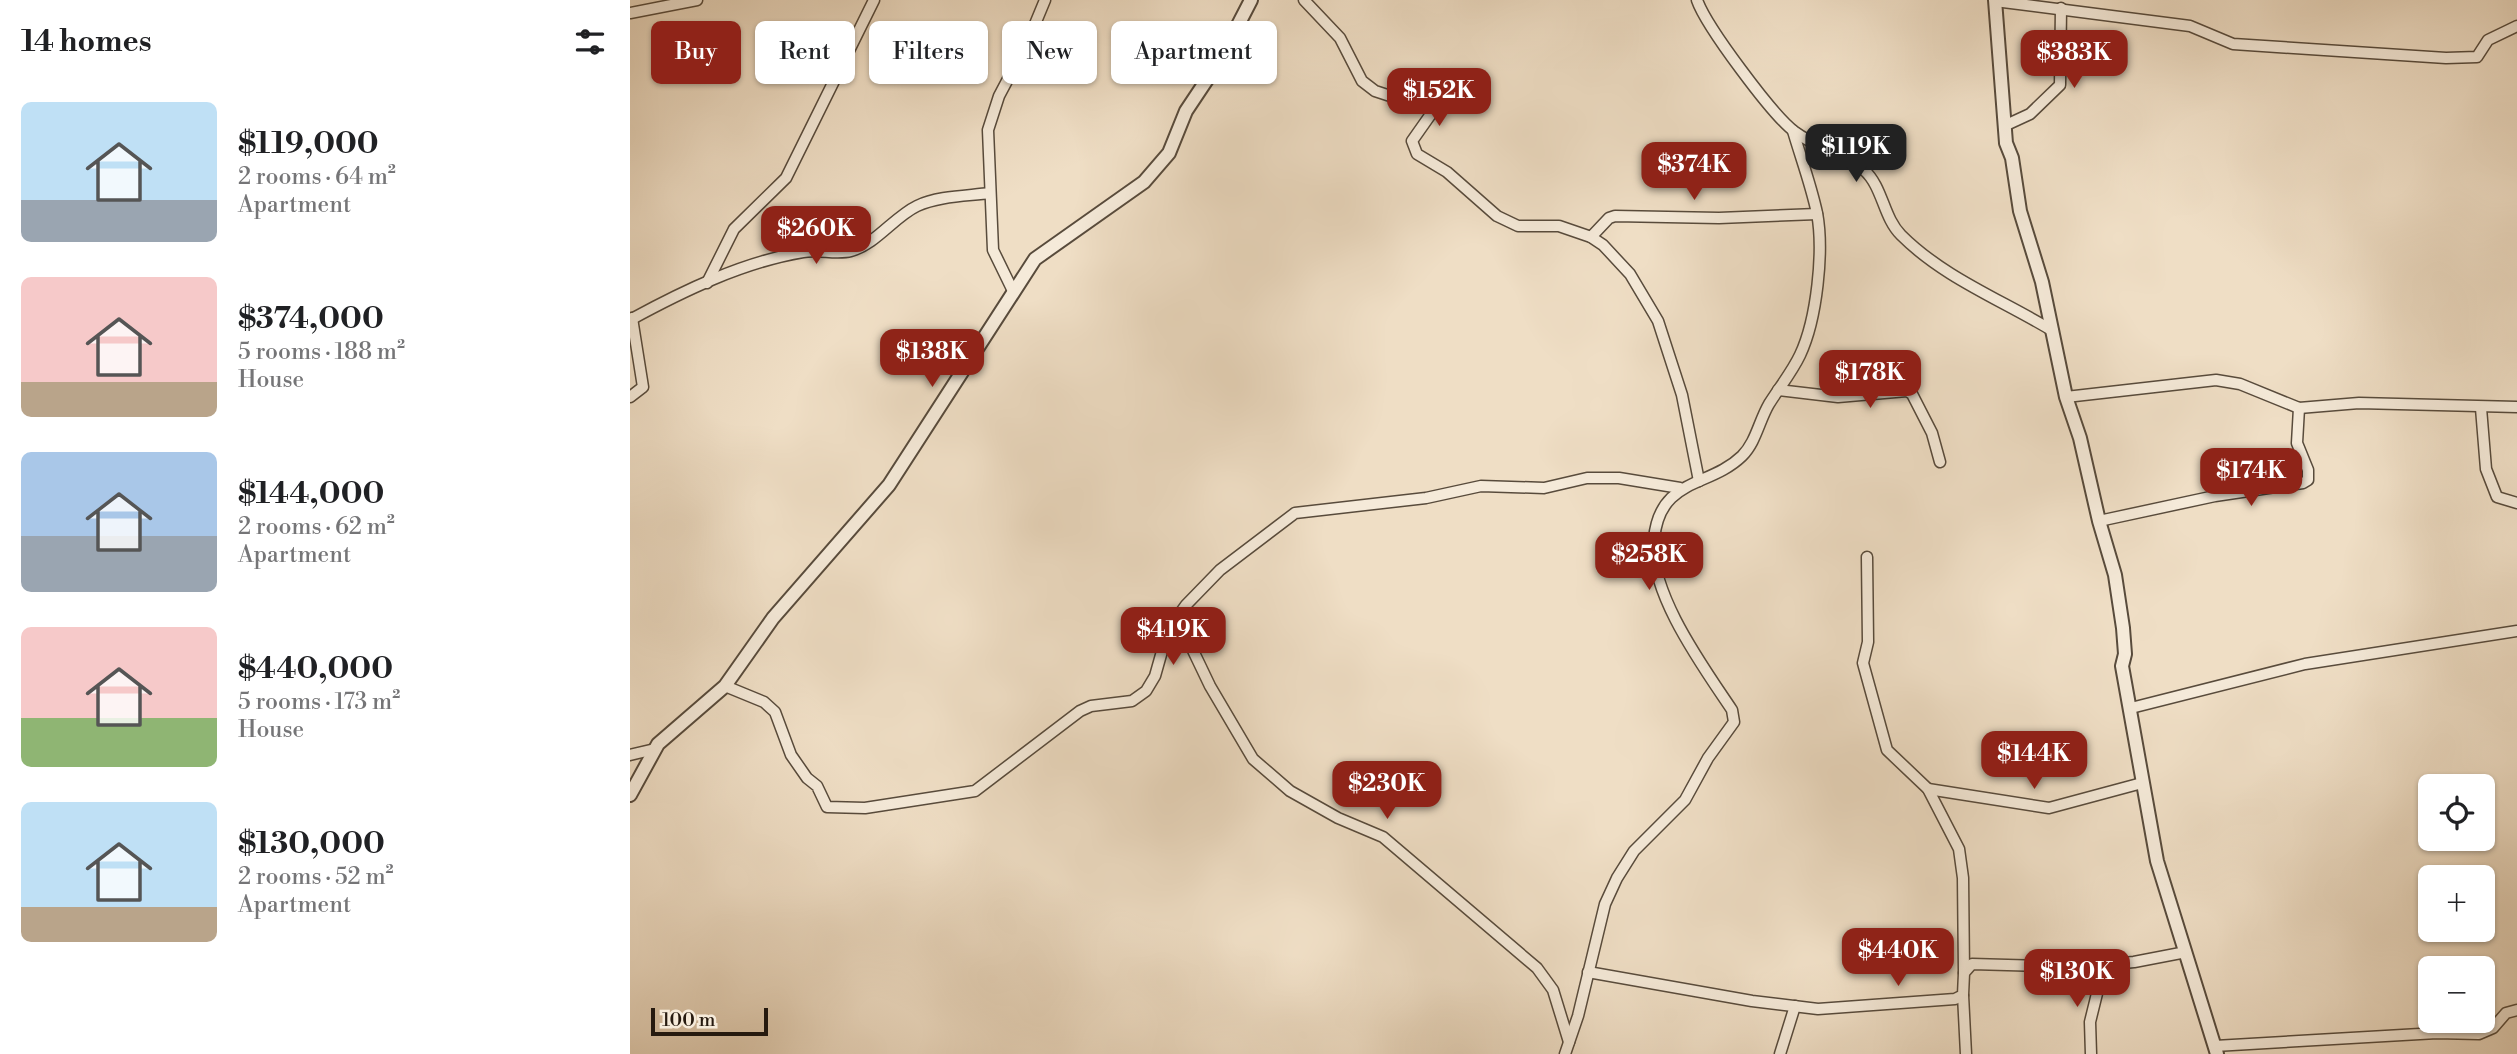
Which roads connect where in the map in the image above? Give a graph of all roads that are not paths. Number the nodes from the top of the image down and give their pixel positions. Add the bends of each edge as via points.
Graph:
1 (696, 0) edge
2 (874, 0) edge
3 (1045, 0) edge
4 (1251, 0) edge
5 (1304, 0) edge
6 (1697, 0) edge
7 (1995, 1) edge
8 (2062, 8) junction
9 (630, 13) edge
10 (2517, 26) edge
11 (2004, 126) junction
12 (1793, 131) junction
13 (990, 193) junction
14 (1817, 214) junction
15 (1591, 237) junction
16 (707, 283) junction
17 (1013, 291) junction
18 (631, 319) edge
19 (2053, 331) junction
20 (1778, 390) junction
21 (630, 397) edge
22 (2066, 397) junction
23 (2517, 407) edge
24 (2299, 408) junction
25 (2481, 408) junction
26 (1940, 462) dead end
27 (1699, 481) junction
28 (1661, 487) junction
29 (1680, 488) junction
30 (1668, 502) junction
31 (2517, 503) edge
32 (2099, 521) junction
33 (1867, 557) dead end
34 (1177, 617) junction
35 (2517, 631) edge
36 (725, 686) junction
37 (2131, 708) junction
38 (655, 749) junction
39 (630, 755) edge
40 (2142, 783) junction
41 (1928, 789) junction
42 (630, 795) edge
43 (2186, 952) junction
44 (2104, 965) junction
45 (1588, 972) junction
46 (1964, 973) junction
47 (1963, 995) junction
48 (1795, 1006) junction
49 (2517, 1010) edge
50 (1569, 1042) junction
51 (2216, 1050) edge
52 (1564, 1054) edge
53 (1780, 1054) edge
54 (1966, 1054) edge
55 (2091, 1054) edge

1 - 9 street
2 - 16 street via 786,178 734,229
3 - 13 street via 991,116
4 - 17 street via 1158,167 1144,182 1035,259
5 - 15 street via 1340,38 1363,81 1375,91 1430,109 1412,141 1417,154 1511,224 1559,226
6 - 12 street via 1716,36
7 - 8 street
7 - 11 street
8 - 10 street via 2190,26 2233,44 2446,58 2477,57 2488,40
8 - 11 street via 2060,85 2030,114
11 - 19 street via 2020,211
12 - 14 street
12 - 19 street via 1866,172 1898,232 1935,263
13 - 16 street via 917,206 850,251 802,252
13 - 17 street via 993,250
14 - 15 street via 1615,216
14 - 20 street via 1813,312 1800,354
15 - 27 street via 1630,274 1658,321 1686,408
16 - 18 street
17 - 36 street via 889,485 773,618
18 - 21 street via 643,387
19 - 22 street
20 - 26 street via 1839,397 1907,391 1932,433
20 - 27 street via 1740,457
22 - 24 street via 2216,380 2240,384
22 - 32 street
23 - 25 street
24 - 25 street via 2359,403
24 - 32 street via 2297,443 2309,475 2303,484 2215,496
25 - 31 street via 2490,484 2497,497
27 - 29 street
28 - 29 street
28 - 30 street
28 - 34 street via 1619,478 1587,478 1544,488 1481,486 1426,498 1295,513 1220,570
29 - 30 street
30 - 45 street via 1656,529 1655,560 1687,645 1732,710 1734,722 1685,800 1634,851 1617,878 1605,904
32 - 37 street via 2115,575 2125,654 2122,666
33 - 41 street via 1868,642 1863,663 1887,750
34 - 36 street via 1168,630 1155,676 1138,698 1080,711 989,783 958,796 865,808 827,807 817,786 798,766 775,712 764,702
34 - 50 street via 1253,760 1290,791 1383,837 1537,968 1553,990
35 - 37 street via 2305,664
36 - 38 street via 673,728
37 - 40 street
38 - 39 street
38 - 42 street
40 - 41 street via 2049,808
40 - 43 street via 2157,861
41 - 46 street via 1962,860
43 - 44 street
43 - 51 street
44 - 46 street via 1979,963
44 - 55 street via 2090,1022
45 - 48 street
45 - 50 street
46 - 47 street
47 - 48 street via 1927,1002 1818,1009
47 - 54 street
48 - 53 street
49 - 51 street via 2479,1034 2437,1033
50 - 52 street

